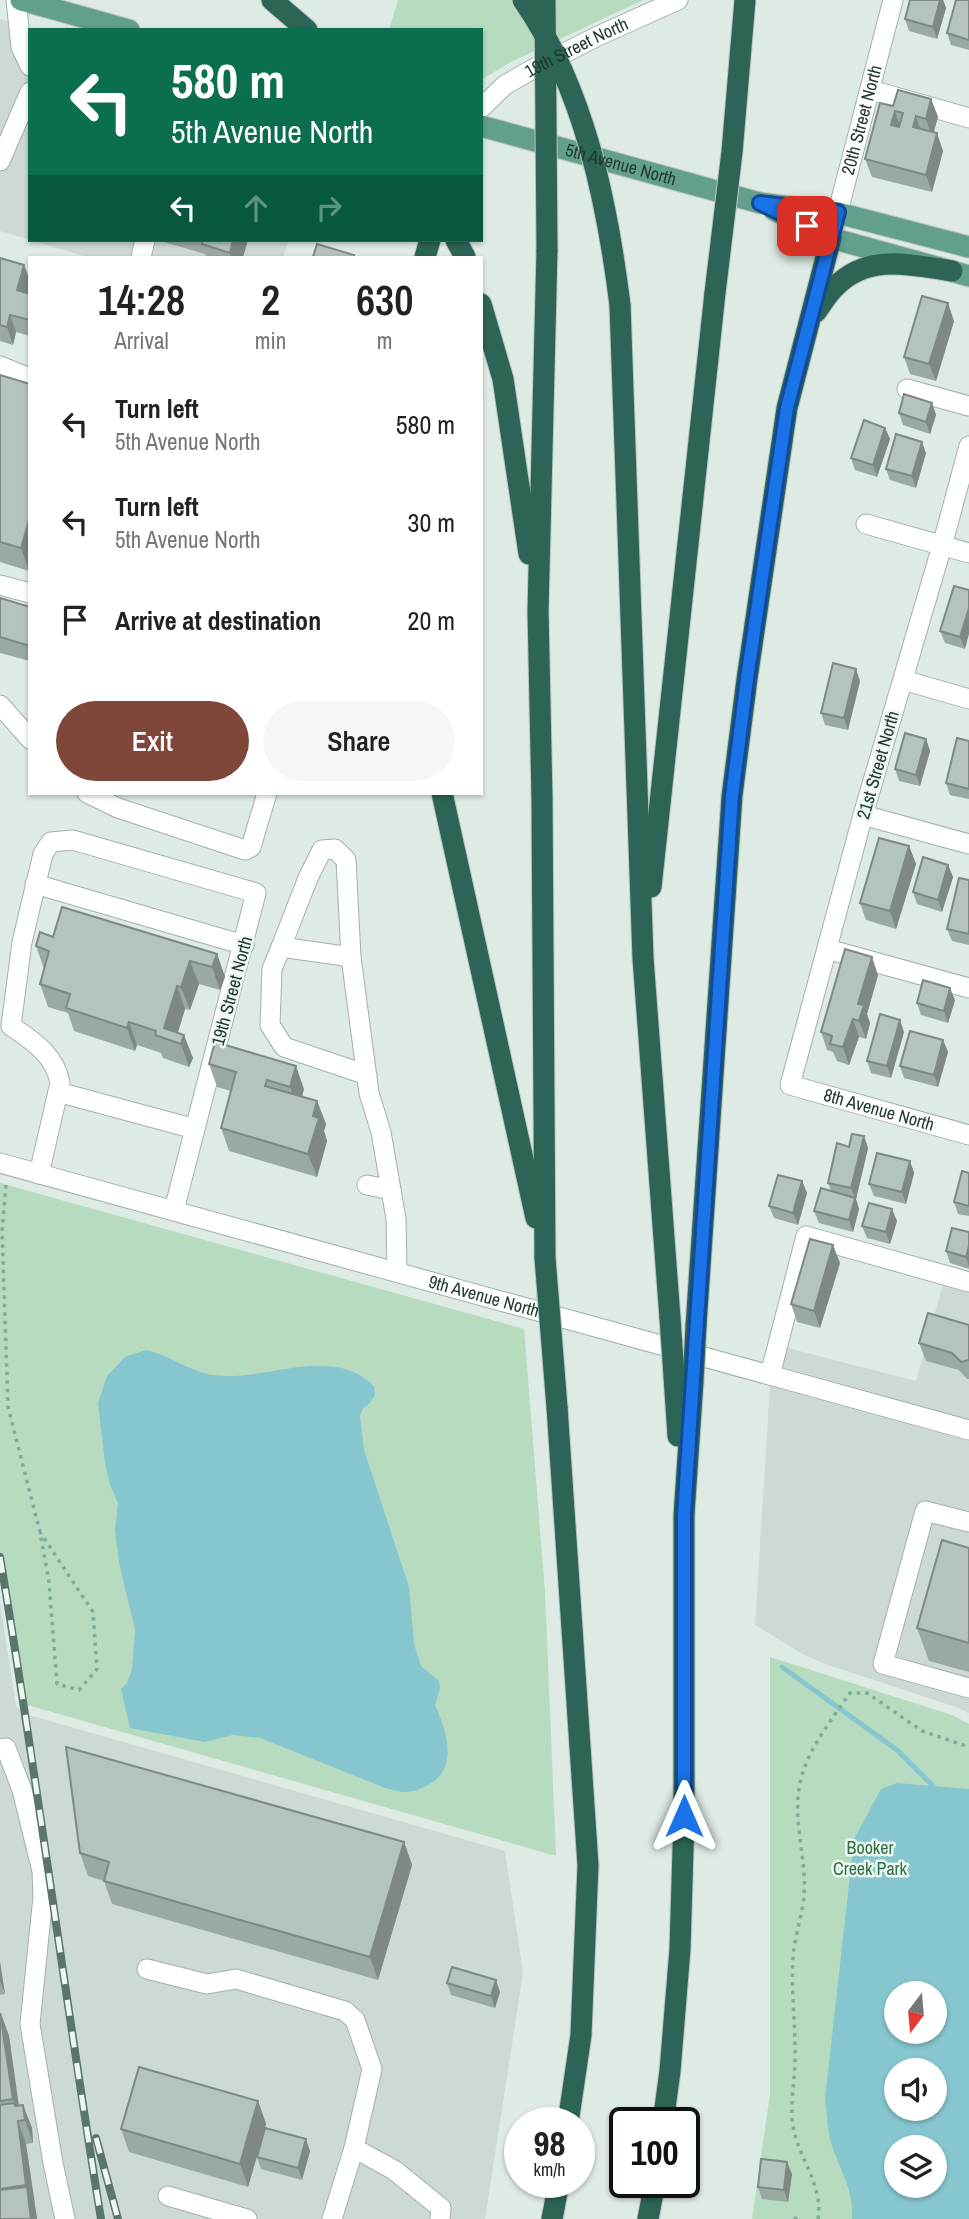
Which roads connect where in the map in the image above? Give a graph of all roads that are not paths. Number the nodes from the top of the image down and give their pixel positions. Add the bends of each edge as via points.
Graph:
1 (18, 0) edge
2 (272, 0) edge
3 (523, 0) edge
4 (545, 0) edge
5 (678, 0) edge
6 (745, 0) edge
7 (893, 0) edge
8 (78, 23) edge
9 (114, 28) edge
10 (305, 28) edge
11 (28, 62) edge
12 (871, 90) junction
13 (28, 97) edge
14 (483, 106) edge
15 (969, 118) edge
16 (483, 127) edge
17 (0, 161) edge
18 (760, 203) junction
19 (838, 212) junction
20 (831, 238) junction
21 (969, 247) edge
22 (960, 273) edge
23 (483, 308) edge
24 (808, 323) junction
25 (0, 366) edge
26 (28, 377) edge
27 (907, 389) dead end
28 (969, 406) edge
29 (969, 446) edge
30 (866, 524) dead end
31 (942, 546) junction
32 (969, 553) edge
33 (0, 585) edge
34 (28, 592) edge
35 (538, 611) junction
36 (903, 680) junction
37 (969, 699) edge
38 (0, 705) edge
39 (28, 737) edge
40 (91, 795) edge
41 (266, 795) edge
42 (442, 795) edge
43 (863, 815) junction
44 (969, 845) edge
45 (35, 884) junction
46 (244, 945) junction
47 (281, 947) junction
48 (827, 949) junction
49 (351, 957) junction
50 (643, 958) junction
51 (969, 988) edge
52 (366, 1075) junction
53 (790, 1085) joint
54 (58, 1092) junction
55 (195, 1129) junction
56 (969, 1135) edge
57 (4, 1164) edge
58 (39, 1174) junction
59 (367, 1185) dead end
60 (391, 1190) junction
61 (174, 1210) junction
62 (545, 1258) junction
63 (397, 1271) junction
64 (969, 1282) edge
65 (770, 1375) junction
66 (683, 1379) junction
67 (969, 1430) edge
68 (969, 1522) edge
69 (969, 1688) edge
70 (0, 1749) edge
71 (147, 1969) dead end
72 (570, 2107) edge
73 (665, 2107) edge
74 (354, 2148) junction
75 (168, 2196) dead end
76 (556, 2198) edge
77 (652, 2198) edge
78 (65, 2219) edge
79 (247, 2219) edge
80 (332, 2219) edge
81 (440, 2219) edge
82 (552, 2219) edge
83 (649, 2219) edge

1 - 8 main road
1 - 11 street via 21,47
2 - 10 highway
3 - 50 highway, bridge via 572,95 603,195 620,305
4 - 35 highway, bridge via 547,250
5 - 14 street, 19th Street North via 531,70 505,85
6 - 50 highway, bridge
7 - 12 street, 20th Street North
8 - 9 main road
12 - 15 street
12 - 19 street, 20th Street North
13 - 17 street
16 - 18 main road, 5th Avenue North
18 - 19 main road, 5th Avenue North
18 - 20 main road, 5th Avenue North
19 - 20 street, 20th Street North
19 - 21 main road, 5th Avenue North
20 - 22 main road, 5th Avenue North
20 - 24 highway
22 - 24 highway via 887,261 854,272 835,286
23 - 35 highway via 503,379
24 - 66 highway, bridge via 787,408 732,796 696,1326
25 - 26 street
27 - 28 street
29 - 31 street, 21st Street North
30 - 31 street
31 - 32 street
31 - 36 street, 21st Street North
33 - 34 street
35 - 62 highway
36 - 37 street
36 - 43 street, 21st Street North
38 - 39 street
40 - 41 street via 245,850 251,848
42 - 62 highway
43 - 44 street
43 - 48 street, 21st Street North
45 - 46 street
45 - 46 street, 19th Street North via 51,842 73,841 256,893
45 - 54 street via 11,1026 44,1049 58,1072
46 - 55 street, 19th Street North
47 - 49 street
47 - 49 street via 322,850 335,849 346,860
47 - 52 street via 272,969 270,1025 284,1047
48 - 51 street
48 - 53 street, 21st Street North
49 - 52 street
50 - 66 highway, bridge via 670,1318
52 - 60 street
53 - 56 street, 8th Avenue North
54 - 55 street
54 - 58 street
55 - 61 street, 19th Street North
57 - 58 street, 9th Avenue North
58 - 61 street, 9th Avenue North
59 - 60 street
60 - 63 street
61 - 63 street, 9th Avenue North
62 - 72 highway, bridge via 588,1865 581,2035
63 - 65 street, 9th Avenue North
64 - 65 street via 806,1236
65 - 67 street, 9th Avenue North
66 - 73 highway via 684,1816 680,1949
68 - 69 street via 925,1511 883,1664
70 - 78 street via 6,1748 23,1790 42,1871 30,2024
71 - 74 street via 207,1984 236,1979 345,2011 355,2020 372,2069
74 - 80 street
74 - 81 street via 394,2170 441,2207
75 - 79 street
76 - 82 highway
77 - 83 highway

